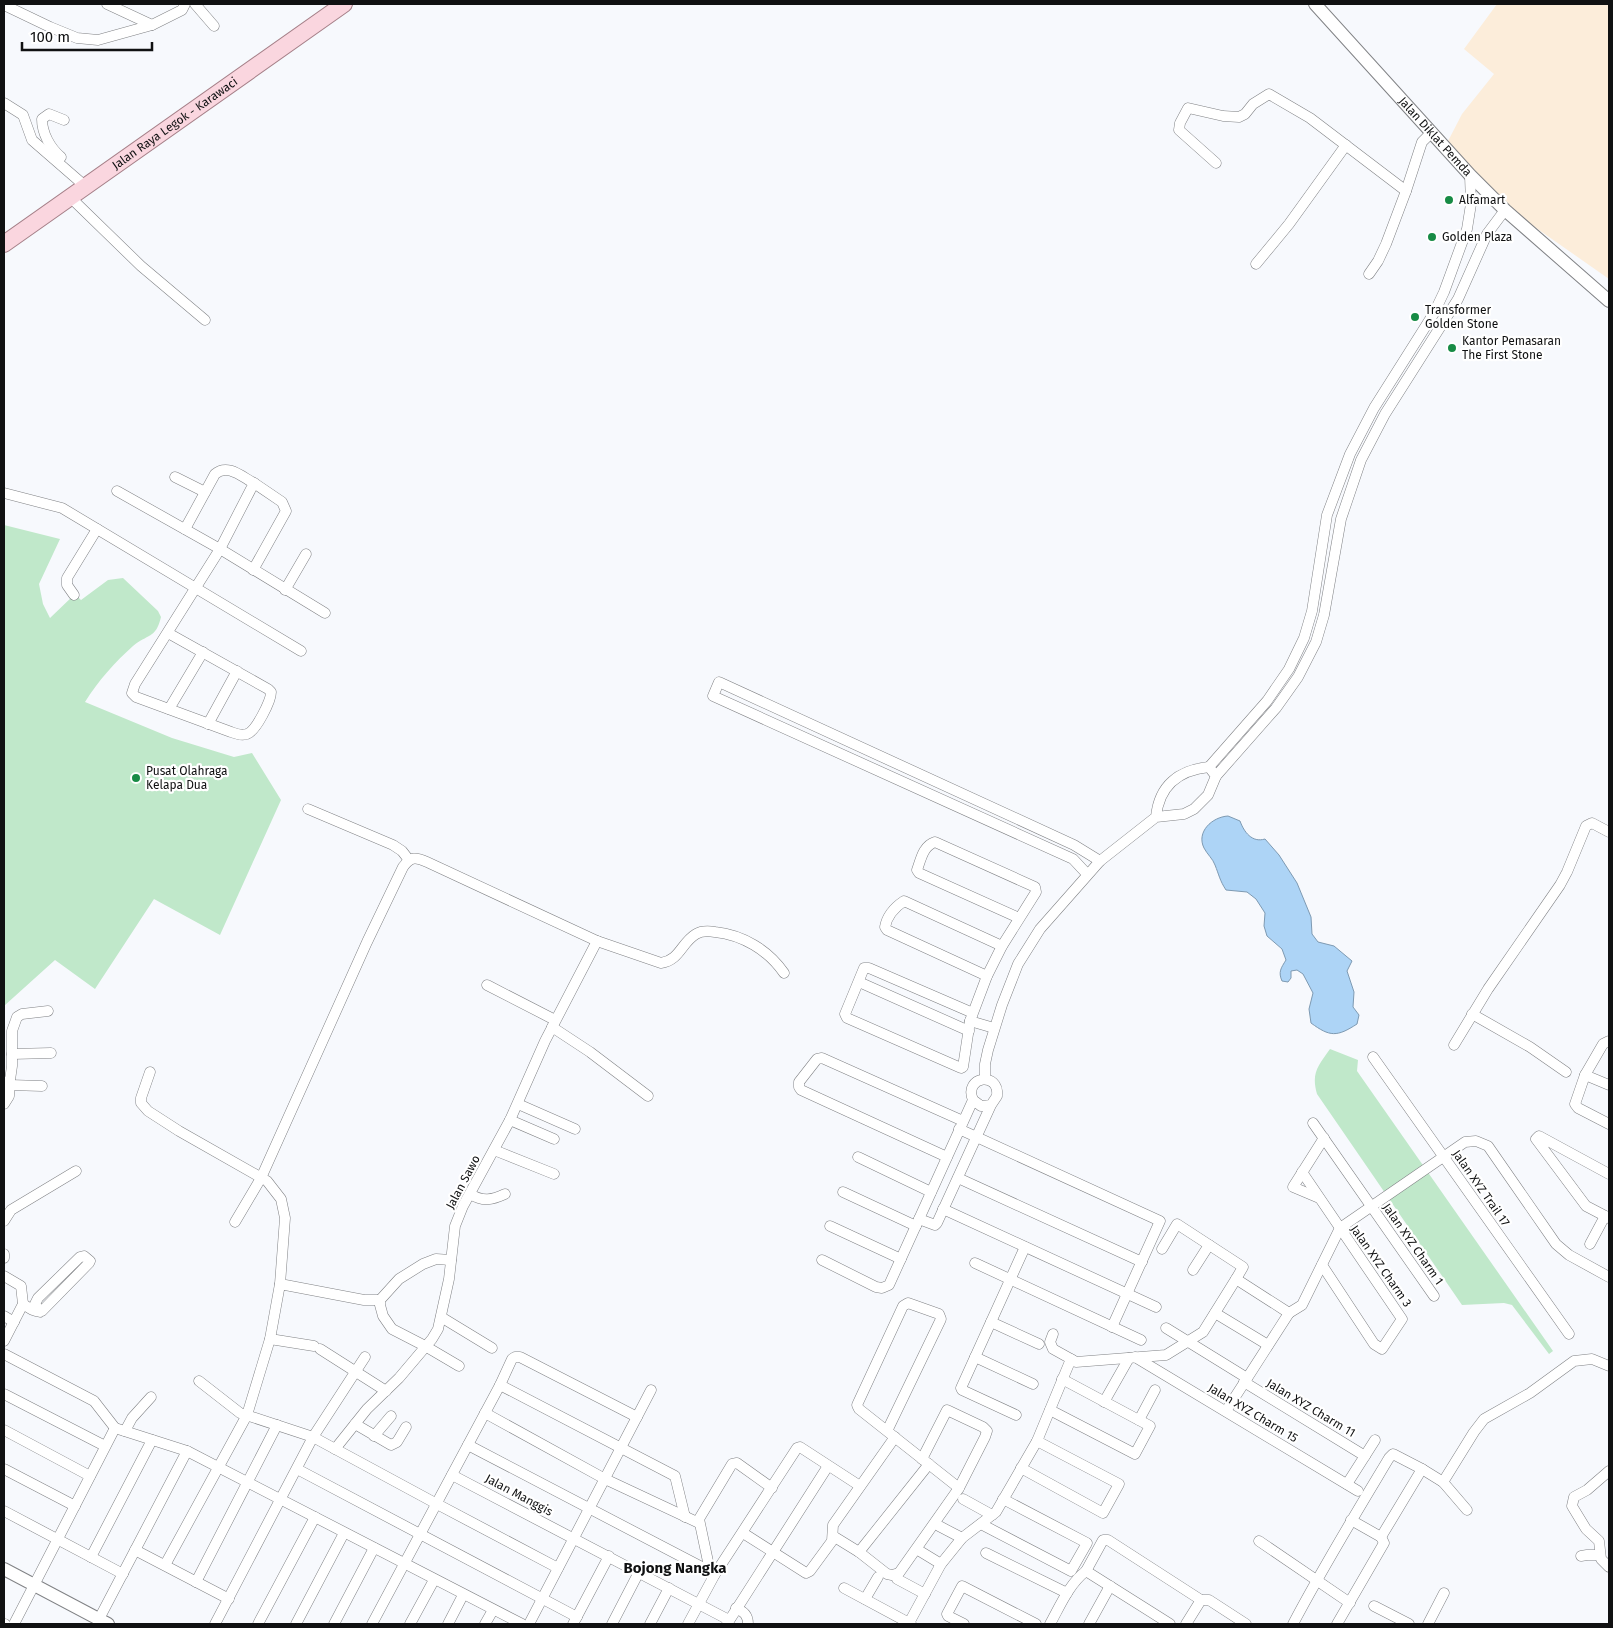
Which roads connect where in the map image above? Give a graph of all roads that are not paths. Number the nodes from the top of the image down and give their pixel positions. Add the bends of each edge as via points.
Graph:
1 (107, 4) edge
2 (185, 4) edge
3 (195, 4) edge
4 (344, 4) edge
5 (1315, 4) edge
6 (4, 5) edge
7 (152, 25) junction
8 (214, 26) dead end
9 (4, 103) edge
10 (64, 120) dead end
11 (1432, 132) junction
12 (1346, 145) junction
13 (1216, 163) dead end
14 (1470, 174) junction
15 (87, 185) junction
16 (1406, 191) junction
17 (70, 197) junction
18 (1505, 210) junction
19 (4, 244) edge
20 (1256, 264) dead end
21 (1369, 274) dead end
22 (1609, 301) edge
23 (205, 320) dead end
24 (175, 477) dead end
25 (254, 483) junction
26 (117, 491) dead end
27 (205, 492) junction
28 (4, 493) edge
29 (97, 529) junction
30 (185, 529) junction
31 (220, 550) junction
32 (306, 554) dead end
33 (253, 570) junction
34 (196, 588) junction
35 (285, 590) junction
36 (74, 595) dead end
37 (325, 613) dead end
38 (168, 633) junction
39 (301, 651) dead end
40 (203, 652) junction
41 (237, 671) junction
42 (169, 709) junction
43 (208, 724) junction
44 (1209, 767) junction
45 (1216, 776) junction
46 (308, 809) dead end
47 (1156, 816) junction
48 (1609, 832) edge
49 (1074, 845) junction
50 (1069, 857) junction
51 (409, 860) junction
52 (1100, 860) junction
53 (1087, 874) junction
54 (1019, 918) junction
55 (597, 941) junction
56 (1002, 946) junction
57 (784, 973) dead end
58 (987, 976) junction
59 (859, 982) junction
60 (487, 985) dead end
61 (48, 1010) dead end
62 (1472, 1014) junction
63 (971, 1021) junction
64 (554, 1023) junction
65 (994, 1028) junction
66 (1609, 1041) edge
67 (1454, 1045) dead end
68 (51, 1053) dead end
69 (12, 1054) junction
70 (1373, 1057) dead end
71 (150, 1072) dead end
72 (1566, 1072) dead end
73 (1586, 1075) junction
74 (985, 1079) junction
75 (8, 1083) edge
76 (1609, 1085) edge
77 (42, 1086) dead end
78 (648, 1096) dead end
79 (973, 1100) junction
80 (4, 1104) edge
81 (518, 1104) junction
82 (991, 1105) junction
83 (510, 1120) junction
84 (1313, 1123) dead end
85 (1609, 1124) edge
86 (961, 1125) junction
87 (575, 1130) dead end
88 (976, 1137) junction
89 (554, 1138) dead end
90 (1324, 1138) junction
91 (494, 1150) junction
92 (858, 1157) dead end
93 (947, 1157) junction
94 (1444, 1157) junction
95 (76, 1171) dead end
96 (1302, 1172) junction
97 (554, 1174) dead end
98 (1609, 1174) edge
99 (261, 1178) junction
100 (958, 1178) junction
101 (843, 1192) dead end
102 (931, 1192) junction
103 (470, 1194) junction
104 (506, 1194) dead end
105 (1319, 1198) junction
106 (1372, 1206) junction
107 (943, 1210) junction
108 (1607, 1217) edge
109 (4, 1221) edge
110 (235, 1222) dead end
111 (917, 1222) junction
112 (830, 1226) dead end
113 (1340, 1228) junction
114 (1590, 1244) dead end
115 (1209, 1245) junction
116 (1025, 1247) junction
117 (1162, 1249) dead end
118 (4, 1254) edge
119 (4, 1258) edge
120 (901, 1259) junction
121 (451, 1260) junction
122 (822, 1260) dead end
123 (1142, 1262) junction
124 (975, 1263) dead end
125 (1322, 1265) junction
126 (1193, 1270) dead end
127 (4, 1276) edge
128 (1609, 1277) edge
129 (57, 1279) junction
130 (1236, 1279) junction
131 (1010, 1280) junction
132 (280, 1284) junction
133 (66, 1288) junction
134 (1127, 1294) junction
135 (1434, 1296) dead end
136 (380, 1300) junction
137 (23, 1304) junction
138 (1156, 1307) dead end
139 (40, 1312) junction
140 (1215, 1313) junction
141 (1289, 1313) junction
142 (4, 1316) edge
143 (441, 1317) junction
144 (14, 1322) junction
145 (991, 1322) junction
146 (1112, 1327) junction
147 (1166, 1328) dead end
148 (1053, 1334) dead end
149 (1569, 1334) dead end
150 (270, 1339) junction
151 (1141, 1340) dead end
152 (4, 1341) edge
153 (1188, 1342) junction
154 (1039, 1344) dead end
155 (1268, 1345) junction
156 (425, 1346) junction
157 (492, 1348) dead end
158 (4, 1354) edge
159 (365, 1357) dead end
160 (975, 1357) junction
161 (1132, 1358) junction
162 (1071, 1359) junction
163 (458, 1366) dead end
164 (1609, 1366) edge
165 (357, 1372) junction
166 (1062, 1380) junction
167 (1246, 1380) junction
168 (199, 1381) dead end
169 (1033, 1384) dead end
170 (500, 1385) junction
171 (386, 1390) junction
172 (651, 1390) dead end
173 (1155, 1390) dead end
174 (4, 1394) edge
175 (150, 1397) dead end
176 (1104, 1402) junction
177 (1050, 1410) junction
178 (1226, 1411) junction
179 (485, 1414) junction
180 (247, 1415) junction
181 (1016, 1415) dead end
182 (391, 1416) dead end
183 (637, 1417) junction
184 (1138, 1420) junction
185 (355, 1424) junction
186 (277, 1425) junction
187 (406, 1427) dead end
188 (115, 1428) junction
189 (4, 1430) edge
190 (125, 1431) junction
191 (891, 1434) junction
192 (374, 1436) junction
193 (313, 1437) junction
194 (152, 1440) junction
195 (1375, 1440) dead end
196 (1037, 1441) junction
197 (468, 1445) junction
198 (105, 1446) junction
199 (622, 1447) junction
200 (335, 1449) junction
201 (187, 1451) junction
202 (1365, 1456) junction
203 (925, 1462) junction
204 (828, 1466) junction
205 (219, 1468) junction
206 (1021, 1468) junction
207 (4, 1469) edge
208 (297, 1469) junction
209 (1422, 1469) junction
210 (1609, 1471) edge
211 (452, 1474) junction
212 (90, 1476) junction
213 (605, 1478) junction
214 (1443, 1482) junction
215 (248, 1483) junction
216 (1347, 1484) junction
217 (860, 1486) junction
218 (772, 1488) junction
219 (959, 1488) junction
220 (1358, 1491) dead end
221 (963, 1499) dead end
222 (1003, 1499) junction
223 (281, 1500) junction
224 (436, 1504) junction
225 (75, 1506) junction
226 (590, 1508) junction
227 (1467, 1510) dead end
228 (4, 1511) edge
229 (992, 1515) junction
230 (315, 1517) junction
231 (685, 1517) junction
232 (1351, 1520) junction
233 (699, 1523) junction
234 (981, 1524) junction
235 (939, 1526) dead end
236 (344, 1532) junction
237 (742, 1533) junction
238 (420, 1535) junction
239 (833, 1536) junction
240 (1381, 1537) junction
241 (574, 1538) junction
242 (962, 1538) junction
243 (58, 1540) junction
244 (1258, 1541) dead end
245 (374, 1548) junction
246 (136, 1550) junction
247 (918, 1550) dead end
248 (773, 1552) junction
249 (859, 1552) junction
250 (986, 1553) dead end
251 (1600, 1555) junction
252 (609, 1556) junction
253 (1581, 1556) dead end
254 (91, 1557) junction
255 (405, 1564) junction
256 (941, 1564) junction
257 (165, 1565) junction
258 (1609, 1567) edge
259 (558, 1568) junction
260 (4, 1569) edge
261 (1086, 1571) junction
262 (639, 1572) junction
263 (712, 1573) junction
264 (123, 1574) junction
265 (878, 1577) dead end
266 (897, 1579) dead end
267 (1317, 1579) junction
268 (434, 1580) junction
269 (196, 1582) junction
270 (34, 1585) junction
271 (1110, 1586) junction
272 (669, 1588) junction
273 (844, 1588) dead end
274 (1067, 1593) junction
275 (1444, 1593) dead end
276 (925, 1594) junction
277 (463, 1595) junction
278 (229, 1598) junction
279 (542, 1598) junction
280 (865, 1599) junction
281 (1201, 1600) junction
282 (1350, 1603) junction
283 (699, 1604) junction
284 (1374, 1606) dead end
285 (736, 1608) junction
286 (493, 1610) junction
287 (575, 1621) edge
288 (104, 1622) edge
289 (728, 1622) edge
290 (217, 1623) edge
291 (14, 1624) edge
292 (258, 1624) edge
293 (296, 1624) edge
294 (334, 1624) edge
295 (372, 1624) edge
296 (410, 1624) edge
297 (448, 1624) edge
298 (485, 1624) edge
299 (522, 1624) edge
300 (529, 1624) edge
301 (612, 1624) edge
302 (650, 1624) edge
303 (688, 1624) edge
304 (748, 1624) edge
305 (910, 1624) edge
306 (964, 1624) edge
307 (1036, 1624) edge
308 (1050, 1624) edge
309 (1089, 1624) edge
310 (1170, 1624) edge
311 (1186, 1624) edge
312 (1246, 1624) edge
313 (1293, 1624) edge
314 (1337, 1624) edge
315 (1409, 1624) edge
316 (1428, 1624) edge

1 - 7 street
2 - 7 street via 182,10
3 - 8 street
4 - 15 main road, Jalan Raya Legok - Karawaci
5 - 11 street, Jalan Diklat Pemda
6 - 7 street via 78,38 98,40
9 - 15 street via 23,115 32,140
10 - 15 street via 49,114 45,116 42,124 45,134 55,152
11 - 14 street, Jalan Diklat Pemda
11 - 16 street via 1422,142
12 - 13 street via 1299,110 1269,94 1239,117 1188,108 1179,130
12 - 16 street
12 - 20 street
14 - 18 street, Jalan Diklat Pemda
14 - 44 street via 1472,204 1467,229 1444,292 1434,314 1374,408 1350,454 1327,515 1312,611 1304,638 1289,669 1267,702
15 - 17 main road, Jalan Raya Legok - Karawaci
16 - 21 street via 1386,244
17 - 19 main road, Jalan Raya Legok - Karawaci
17 - 23 street via 141,266
18 - 22 street, Jalan Diklat Pemda
18 - 45 street via 1486,234 1458,298 1385,414 1361,460 1341,519 1316,642 1298,677 1276,708
24 - 27 street
25 - 27 street via 223,469 215,474
25 - 31 street
25 - 33 street via 282,502 286,511
26 - 30 street
27 - 30 street
28 - 29 street via 62,508
29 - 34 street
29 - 36 street via 67,578 67,585
30 - 31 street
31 - 33 street
31 - 34 street
32 - 35 street
33 - 35 street
34 - 38 street
34 - 39 street
35 - 37 street
38 - 40 street
38 - 42 street via 132,693
40 - 41 street
40 - 42 street
41 - 43 street
41 - 43 street via 271,692 257,724 248,734 240,735
42 - 43 street
44 - 45 street
44 - 47 street via 1175,778 1159,799
45 - 47 street via 1208,795 1194,809 1184,814
46 - 51 street via 393,845
47 - 52 street
48 - 62 street via 1592,823 1586,826 1560,885
49 - 50 street
49 - 50 street via 719,682 713,696
49 - 52 street
50 - 53 street
51 - 55 street via 417,858 427,862
51 - 99 street via 367,942
52 - 53 street
53 - 65 street via 1024,953
54 - 54 street via 919,873 917,870 926,848 935,842 1035,887 1036,892
54 - 56 street
55 - 57 street via 669,962 698,932 726,933 760,948
55 - 64 street, Jalan Sawo
56 - 58 street
56 - 58 street via 904,901 886,922 887,930
58 - 63 street
59 - 63 street
59 - 63 street via 864,968 869,968
59 - 63 street via 845,1016 961,1068
60 - 64 street
61 - 69 street via 17,1017 12,1031
62 - 67 street
62 - 72 street
63 - 65 street
64 - 78 street
64 - 81 street, Jalan Sawo
65 - 74 street via 985,1064
66 - 73 street via 1603,1044
68 - 69 street
69 - 75 street
70 - 94 street, Jalan XYZ Trail 17
71 - 99 street via 141,1098 148,1111
73 - 76 street
73 - 85 street via 1575,1104
74 - 79 street via 972,1086
74 - 82 street via 993,1082 998,1090
75 - 77 street
75 - 80 street via 9,1096
79 - 82 street via 981,1106
79 - 86 street
81 - 83 street, Jalan Sawo
81 - 87 street
82 - 88 street
83 - 89 street
83 - 91 street, Jalan Sawo
84 - 90 street, Jalan XYZ Charm 1
86 - 88 street
86 - 93 street
86 - 93 street via 822,1058 818,1058 799,1082 801,1090
88 - 100 street
88 - 123 street via 1158,1220
90 - 96 street
90 - 106 street, Jalan XYZ Charm 1
91 - 97 street
91 - 103 street, Jalan Sawo
92 - 102 street
93 - 102 street
94 - 106 street
94 - 128 street via 1465,1142 1476,1141 1488,1146 1556,1244
94 - 149 street, Jalan XYZ Trail 17
95 - 109 street via 11,1210
96 - 105 street, Jalan XYZ Charm 3
96 - 105 street via 1293,1188
98 - 108 street via 1539,1136 1536,1139 1586,1206
99 - 110 street
99 - 132 street via 280,1199 285,1218
100 - 107 street
100 - 123 street
101 - 111 street
102 - 111 street
103 - 104 street via 490,1200
103 - 121 street, Jalan Sawo via 456,1226
105 - 113 street, Jalan XYZ Charm 3
106 - 113 street
106 - 135 street, Jalan XYZ Charm 1
107 - 111 street via 936,1225
107 - 116 street
108 - 114 street
111 - 120 street
112 - 120 street
113 - 125 street
113 - 125 street, Jalan XYZ Charm 3 via 1402,1319 1382,1349 1374,1344
115 - 117 street via 1177,1224
115 - 126 street
115 - 130 street via 1243,1267
116 - 131 street
116 - 134 street
118 - 119 street
120 - 122 street via 889,1284 882,1288
121 - 136 street via 436,1259 423,1264 399,1279
121 - 143 street, Jalan Sawo
123 - 134 street
124 - 131 street
125 - 141 street via 1302,1305
127 - 137 street via 21,1286
129 - 133 street
129 - 133 street via 80,1258 88,1258 89,1263
129 - 139 street via 35,1301
130 - 140 street
130 - 141 street
131 - 145 street
131 - 146 street
132 - 136 street via 364,1300
132 - 150 street
133 - 139 street
134 - 138 street
134 - 146 street
136 - 156 street via 383,1316 392,1329
137 - 139 street
137 - 144 street
140 - 153 street via 1203,1332
140 - 155 street
141 - 155 street
142 - 144 street
143 - 156 street, Jalan Sawo via 432,1339
143 - 157 street
144 - 152 street
145 - 154 street
145 - 160 street
146 - 151 street
147 - 153 street, Jalan XYZ Charm 11
148 - 162 street via 1050,1342 1053,1349
150 - 165 street via 317,1347
150 - 180 street
153 - 161 street via 1166,1355
153 - 167 street, Jalan XYZ Charm 11
155 - 167 street
156 - 163 street
156 - 171 street, Jalan Sawo
158 - 188 street via 94,1401
159 - 165 street
160 - 169 street
160 - 181 street via 962,1390
161 - 162 street via 1076,1362
161 - 176 street
161 - 178 street, Jalan XYZ Charm 15
162 - 166 street
164 - 214 street via 1592,1359 1574,1361 1530,1393 1484,1419
165 - 171 street
165 - 193 street
166 - 176 street
166 - 177 street
167 - 178 street
167 - 202 street, Jalan XYZ Charm 11
168 - 180 street via 237,1411
170 - 179 street
170 - 183 street via 512,1359 520,1357
170 - 199 street
171 - 185 street, Jalan Sawo
172 - 183 street
173 - 184 street
174 - 198 street
175 - 190 street
176 - 184 street
177 - 184 street via 1135,1454 1150,1426
177 - 196 street
178 - 216 street, Jalan XYZ Charm 15
179 - 197 street
179 - 213 street
180 - 186 street
180 - 205 street
182 - 192 street
183 - 199 street
185 - 192 street
185 - 200 street, Jalan Sawo
186 - 193 street
186 - 215 street
187 - 192 street via 397,1442 391,1445
188 - 190 street
188 - 198 street
189 - 212 street
190 - 194 street
191 - 191 street via 857,1405 903,1306 908,1302 939,1314 941,1319
191 - 203 street
191 - 217 street
193 - 200 street
193 - 208 street
194 - 201 street
194 - 254 street
195 - 202 street
196 - 206 street
196 - 206 street via 1119,1484 1103,1513
197 - 211 street
197 - 226 street
198 - 212 street
199 - 213 street
199 - 231 street via 675,1476
200 - 224 street
201 - 205 street
201 - 246 street
202 - 216 street
203 - 219 street
203 - 219 street via 947,1410 987,1430
203 - 249 street
204 - 217 street
204 - 218 street via 799,1447
204 - 248 street
205 - 215 street
205 - 257 street
206 - 222 street
207 - 225 street
208 - 223 street
208 - 238 street
209 - 214 street
209 - 232 street via 1391,1455
209 - 240 street
210 - 251 street via 1574,1497 1572,1506 1586,1529 1599,1541
211 - 224 street
211 - 241 street, Jalan Manggis
212 - 225 street
213 - 226 street
213 - 231 street
214 - 227 street
215 - 223 street
215 - 269 street
216 - 220 street, Jalan XYZ Charm 15
217 - 239 street via 833,1525
218 - 233 street via 734,1463
218 - 237 street
219 - 249 street via 897,1574 887,1574
221 - 229 street
222 - 229 street
222 - 234 street via 1086,1543 1072,1571
223 - 230 street
223 - 278 street
224 - 238 street
224 - 259 street
225 - 243 street
226 - 241 street
226 - 263 street
228 - 243 street
229 - 234 street
230 - 236 street
230 - 292 street
231 - 233 street
232 - 240 street
232 - 267 street
233 - 263 street
234 - 242 street
235 - 242 street
236 - 245 street
236 - 293 street
237 - 248 street
237 - 263 street
238 - 255 street
238 - 279 street
239 - 248 street via 830,1545 806,1573
239 - 249 street
240 - 282 street via 1383,1548
241 - 252 street, Jalan Manggis
241 - 259 street
242 - 256 street
243 - 254 street
243 - 270 street
244 - 267 street
245 - 255 street
245 - 294 street
246 - 257 street
246 - 264 street
247 - 256 street
248 - 285 street
250 - 274 street
251 - 253 street
251 - 258 street
252 - 262 street, Jalan Manggis
252 - 287 street
254 - 264 street
255 - 268 street
255 - 295 street
256 - 276 street
257 - 269 street
259 - 279 street
260 - 270 street
261 - 271 street
261 - 274 street
261 - 281 street via 1103,1540 1107,1539
262 - 272 street, Jalan Manggis
262 - 301 street
263 - 283 street
264 - 288 street
265 - 280 street
266 - 276 street
267 - 282 street
267 - 313 street
268 - 277 street
268 - 296 street
269 - 278 street
270 - 288 street
270 - 291 street
271 - 309 street
271 - 310 street
272 - 283 street, Jalan Manggis
272 - 302 street
273 - 280 street
274 - 308 street
275 - 316 street
276 - 305 street
277 - 286 street
277 - 297 street
278 - 290 street
279 - 287 street
279 - 300 street
280 - 305 street
281 - 311 street
281 - 312 street via 1209,1600
282 - 314 street
283 - 289 street, Jalan Manggis
283 - 303 street
284 - 315 street
285 - 289 street
285 - 304 street via 748,1617
286 - 298 street
286 - 299 street
306 - 307 street via 947,1614 962,1586

